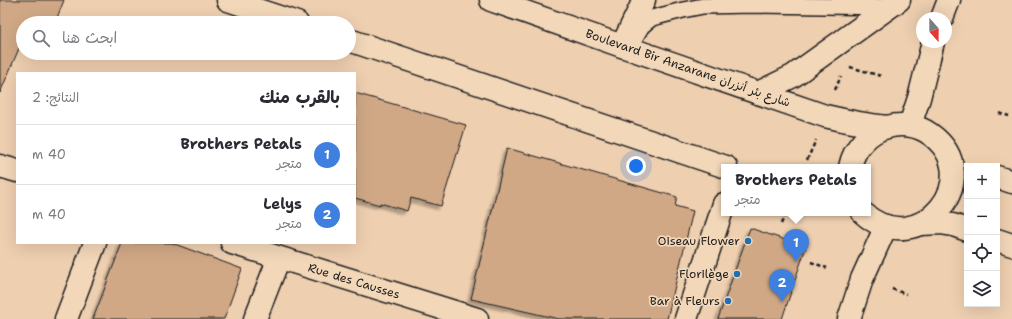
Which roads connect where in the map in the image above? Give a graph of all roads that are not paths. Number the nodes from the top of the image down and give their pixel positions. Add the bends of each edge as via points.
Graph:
1 (228, 0) edge
2 (491, 0) edge
3 (644, 0) edge
4 (950, 0) edge
5 (895, 3) edge
6 (945, 12) edge
7 (276, 16) edge
8 (356, 42) edge
9 (626, 47) junction
10 (932, 48) edge
11 (758, 93) junction
12 (910, 125) junction
13 (887, 127) junction
14 (948, 154) junction
15 (851, 164) edge
16 (721, 165) edge
17 (964, 165) edge
18 (0, 166) edge
19 (16, 172) edge
20 (1000, 178) edge
21 (1012, 182) edge
22 (721, 213) edge
23 (869, 218) edge
24 (921, 224) junction
25 (964, 229) edge
26 (1000, 241) edge
27 (95, 244) edge
28 (235, 244) edge
29 (1012, 245) edge
30 (279, 258) junction
31 (450, 315) edge
32 (66, 319) edge
33 (255, 319) edge
34 (477, 319) edge
35 (686, 319) edge
36 (849, 319) edge

1 - 7 main road
2 - 9 main road, Boulevard Bir Anzarane شارع بئر أنزران
3 - 9 main road
4 - 6 main road
5 - 9 lane via 703,6 652,18 642,26
5 - 11 main road via 793,76
8 - 16 main road
9 - 11 main road, Boulevard Bir Anzarane شارع بئر أنزران
10 - 12 main road
11 - 13 main road, Boulevard Bir Anzarane شارع بئر أنزران via 825,116
12 - 13 main road
12 - 14 main road via 926,130 938,140
13 - 15 main road via 875,131 862,142
14 - 17 main road
14 - 24 main road via 953,178 949,194 941,209
18 - 19 main road
20 - 21 main road
22 - 35 main road
23 - 24 main road via 905,228
23 - 36 main road via 862,280
24 - 25 main road via 940,223
26 - 29 main road
27 - 32 main road
28 - 30 main road, Rue des Causses
30 - 31 main road, Rue des Causses
30 - 33 main road
31 - 34 main road, Rue des Causses

